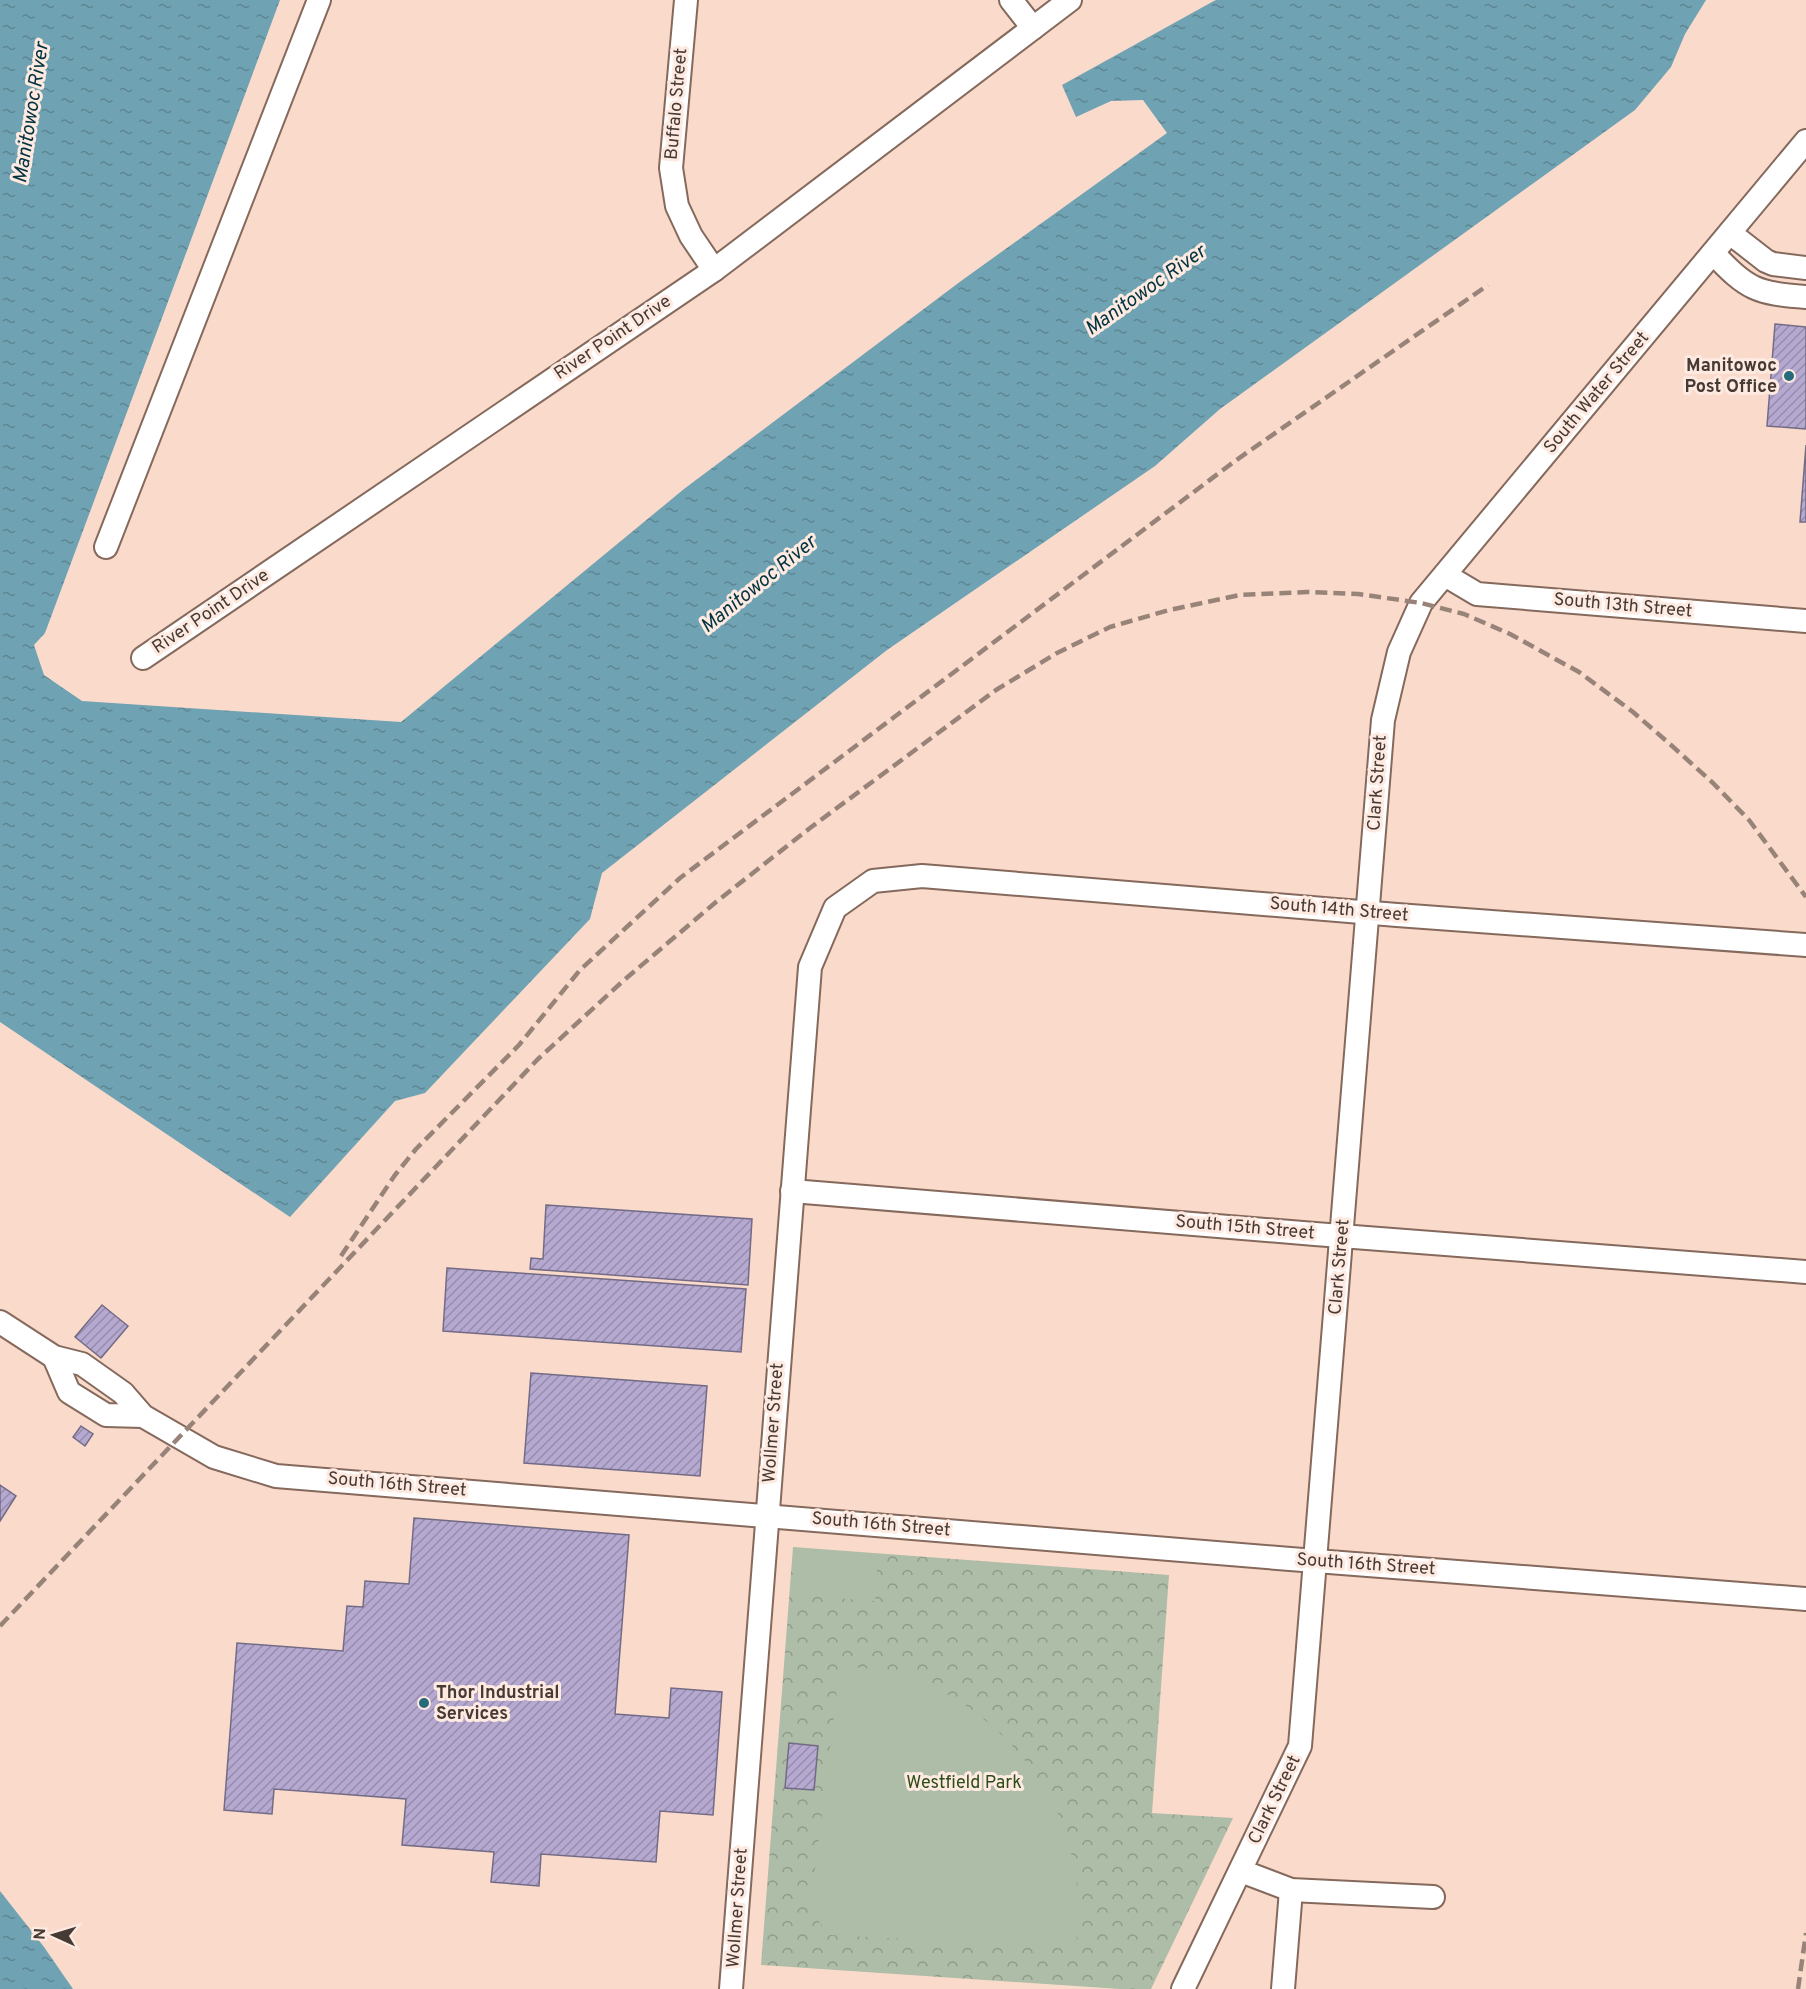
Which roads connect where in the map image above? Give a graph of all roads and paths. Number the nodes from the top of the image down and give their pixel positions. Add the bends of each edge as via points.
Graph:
1 (319, 0) edge
2 (686, 0) edge
3 (1011, 0) edge
4 (1070, 0) edge
5 (1033, 28) junction
6 (1806, 141) edge
7 (1730, 233) junction
8 (1713, 253) junction
9 (1806, 268) edge
10 (714, 270) junction
11 (1806, 297) edge
12 (106, 546) dead end
13 (1445, 575) junction
14 (1806, 621) edge
15 (1399, 652) joint
16 (143, 658) dead end
17 (873, 881) joint
18 (1368, 913) junction
19 (1806, 945) edge
20 (792, 1191) junction
21 (1342, 1236) junction
22 (1806, 1272) edge
23 (0, 1322) edge
24 (54, 1357) junction
25 (143, 1416) junction
26 (767, 1516) junction
27 (1317, 1561) junction
28 (1806, 1599) edge
29 (1241, 1871) junction
30 (1291, 1890) junction
31 (1433, 1897) dead end
32 (732, 1989) edge
33 (1183, 1989) edge
34 (1282, 1989) edge

1 - 12 street
2 - 10 street, Buffalo Street via 671,168 677,206
3 - 5 street
4 - 5 street, River Point Drive
5 - 10 street, River Point Drive
6 - 7 street, South Water Street
7 - 8 street, South Water Street
7 - 9 street via 1766,261
8 - 11 street via 1748,285 1763,292
8 - 13 street, South Water Street
10 - 16 street, River Point Drive
13 - 14 street, South 13th Street via 1477,594
13 - 15 street, South Water Street via 1420,603
15 - 18 street, Clark Street via 1383,720
17 - 18 street, South 14th Street via 922,876
17 - 20 street, Wollmer Street via 835,908 810,967
18 - 19 street, South 14th Street
18 - 21 street, Clark Street
20 - 21 street, South 15th Street
20 - 26 street, Wollmer Street
21 - 22 street, South 15th Street
21 - 27 street, Clark Street
23 - 24 street, South 16th Street
24 - 25 street, South 16th Street via 82,1364 123,1393
24 - 25 street via 69,1392 106,1415
25 - 26 street, South 16th Street via 214,1457 276,1476
26 - 27 street, South 16th Street
26 - 32 street, Wollmer Street
27 - 28 street, South 16th Street
27 - 29 street, Clark Street via 1300,1746
29 - 30 street
29 - 33 street, Clark Street
30 - 31 street
30 - 34 street

